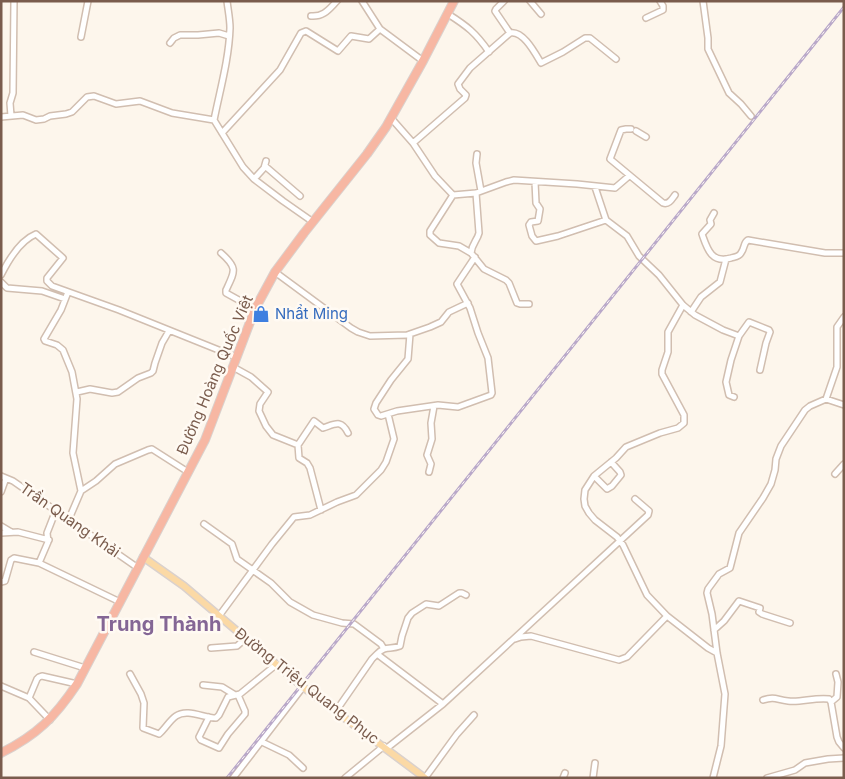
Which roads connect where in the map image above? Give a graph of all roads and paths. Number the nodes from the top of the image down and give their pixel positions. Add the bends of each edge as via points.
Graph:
1 (14, 1) edge
2 (88, 1) edge
3 (227, 1) edge
4 (337, 1) edge
5 (362, 1) edge
6 (454, 1) edge
7 (504, 1) edge
8 (530, 1) edge
9 (660, 1) edge
10 (703, 1) edge
11 (448, 14) junction
12 (541, 14) dead end
13 (312, 16) dead end
14 (646, 18) dead end
15 (380, 29) junction
16 (510, 33) junction
17 (81, 36) dead end
18 (229, 36) junction
19 (170, 43) dead end
20 (489, 52) junction
21 (616, 59) dead end
22 (423, 61) junction
23 (11, 116) junction
24 (751, 116) dead end
25 (1, 117) edge
26 (391, 118) junction
27 (214, 120) junction
28 (222, 133) junction
29 (646, 137) dead end
30 (413, 142) junction
31 (478, 154) dead end
32 (629, 176) junction
33 (254, 179) junction
34 (534, 182) junction
35 (595, 187) junction
36 (479, 192) junction
37 (453, 195) junction
38 (675, 195) dead end
39 (300, 196) dead end
40 (714, 213) dead end
41 (606, 220) junction
42 (313, 222) junction
43 (221, 252) dead end
44 (844, 253) edge
45 (473, 255) junction
46 (726, 259) junction
47 (275, 272) junction
48 (1, 275) edge
49 (1, 282) edge
50 (68, 292) junction
51 (65, 299) junction
52 (468, 303) junction
53 (529, 304) dead end
54 (683, 305) junction
55 (255, 309) junction
56 (691, 312) junction
57 (844, 317) edge
58 (169, 330) junction
59 (410, 334) junction
60 (739, 336) junction
61 (236, 357) junction
62 (233, 367) junction
63 (760, 370) dead end
64 (77, 392) junction
65 (734, 397) dead end
66 (826, 399) junction
67 (844, 405) edge
68 (434, 406) junction
69 (388, 414) junction
70 (348, 433) dead end
71 (298, 445) junction
72 (611, 462) junction
73 (844, 464) edge
74 (188, 472) junction
75 (428, 472) dead end
76 (835, 474) dead end
77 (594, 476) junction
78 (4, 477) edge
79 (81, 491) junction
80 (1, 492) edge
81 (635, 498) dead end
82 (56, 510) junction
83 (321, 510) junction
84 (69, 519) junction
85 (204, 524) dead end
86 (1, 526) edge
87 (12, 532) junction
88 (1, 533) edge
89 (49, 540) junction
90 (620, 541) junction
91 (143, 557) junction
92 (39, 563) junction
93 (138, 568) junction
94 (253, 570) junction
95 (1, 582) edge
96 (466, 595) dead end
97 (120, 602) junction
98 (219, 616) junction
99 (667, 616) junction
100 (790, 623) dead end
101 (714, 630) junction
102 (246, 638) junction
103 (513, 640) junction
104 (211, 648) dead end
105 (384, 648) junction
106 (34, 652) dead end
107 (717, 653) junction
108 (377, 654) junction
109 (277, 664) junction
110 (85, 668) junction
111 (130, 674) dead end
112 (836, 674) dead end
113 (77, 684) junction
114 (203, 685) dead end
115 (1, 686) edge
116 (303, 687) junction
117 (237, 695) junction
118 (29, 698) junction
119 (763, 700) dead end
120 (832, 702) junction
121 (443, 704) junction
122 (336, 711) junction
123 (474, 714) dead end
124 (209, 717) junction
125 (50, 720) junction
126 (262, 742) junction
127 (385, 747) junction
128 (844, 748) edge
129 (1, 753) edge
130 (844, 758) edge
131 (595, 763) dead end
132 (303, 768) dead end
133 (234, 778) edge
134 (345, 778) edge
135 (425, 778) edge
136 (594, 778) edge
137 (713, 778) edge
138 (767, 778) edge

1 - 23 street
2 - 17 street
3 - 18 street
4 - 13 street via 324,14
5 - 15 street
6 - 11 highway, Đường Hoàng Quốc Việt
7 - 16 street via 495,11
8 - 12 street
9 - 14 street via 663,10
10 - 24 street via 708,49 729,93
11 - 20 street via 470,29
11 - 22 highway, Đường Hoàng Quốc Việt
15 - 22 street
15 - 28 street via 369,39 351,36 338,51 302,32 280,70
16 - 20 street
16 - 21 street via 520,35 541,64 588,37
18 - 19 street via 219,33 180,35
18 - 27 street
20 - 30 street via 470,68 458,84 465,98
22 - 26 highway, Đường Hoàng Quốc Việt
23 - 25 street
23 - 27 street via 23,115 36,120 66,114 87,97 94,96 116,104 140,101 172,113
26 - 30 street
26 - 42 highway, Đường Hoàng Quốc Việt
27 - 28 street
28 - 33 street
29 - 32 street via 633,130 621,130 610,158
30 - 37 street
31 - 36 street
32 - 35 street via 615,188
32 - 38 street via 665,204
33 - 39 street via 265,163
33 - 42 street
34 - 35 street
34 - 36 street via 510,181
34 - 41 street via 539,219 529,225 536,241
35 - 41 street
36 - 37 street
36 - 45 street via 480,233 473,244
37 - 45 street via 429,233 440,243 459,246
40 - 46 street via 711,224 702,234 708,251
41 - 54 street via 627,236 639,256 663,278
42 - 47 highway, Đường Hoàng Quốc Việt
43 - 55 street via 234,270 226,293
44 - 46 street via 825,253 748,240 739,256
45 - 52 street via 457,282
45 - 53 street via 484,269 509,283 517,303
46 - 56 street via 720,282 701,297
47 - 55 highway, Đường Hoàng Quốc Việt
47 - 59 street via 364,335
48 - 50 street via 10,258 36,234 63,258 47,281
49 - 51 street via 7,288 42,291
50 - 51 street
50 - 58 street
51 - 64 street via 44,340 63,350
52 - 59 street via 448,312 441,322
52 - 68 street via 488,358 492,393 458,406
54 - 56 street
54 - 72 street via 668,332 668,352 662,374 684,415 684,423 626,447
55 - 61 highway, Đường Hoàng Quốc Việt
56 - 60 street
57 - 66 street via 837,327 837,367
58 - 61 street
58 - 64 street via 154,362 153,372 118,392 90,389
59 - 69 street via 408,360 374,406 378,415
60 - 63 street via 749,322 770,331
60 - 65 street via 726,382 729,395
61 - 62 highway, Đường Hoàng Quốc Việt
62 - 71 street via 268,392 259,411 269,431
62 - 74 highway, Đường Hoàng Quốc Việt via 205,440
64 - 79 street via 73,453
66 - 67 street
66 - 101 street via 807,408 784,442 776,459 771,484 737,536 731,565 708,589
68 - 69 street
68 - 75 street
69 - 83 street via 394,443 384,466 356,496
70 - 71 street via 341,424 324,428 314,421
71 - 83 street via 299,458 310,468
72 - 77 street
72 - 77 street via 621,475 612,486 607,489
73 - 76 street
74 - 79 street via 150,449 114,464
74 - 91 highway, Đường Hoàng Quốc Việt
77 - 90 street via 586,490 585,506 595,520
78 - 80 street
78 - 82 street, Trần Quang Khải
79 - 84 street
81 - 90 street via 650,512
82 - 84 street, Trần Quang Khải
82 - 89 street via 47,533
83 - 94 street via 294,517
84 - 93 street, Trần Quang Khải
85 - 94 street via 229,541 237,559
86 - 87 street
87 - 88 street
87 - 89 street
89 - 92 street
90 - 99 street via 644,590
90 - 103 street
91 - 93 highway, Đường Hoàng Quốc Việt
91 - 98 main road, Đường Triệu Quang Phục
92 - 95 street via 12,558
92 - 97 street
93 - 97 highway, Đường Hoàng Quốc Việt
94 - 98 street
94 - 105 street via 308,613 354,624
96 - 105 street via 459,593 439,606 422,606 409,616 400,646
97 - 110 highway, Đường Hoàng Quốc Việt
98 - 102 main road, Đường Triệu Quang Phục
99 - 103 street via 627,657 619,660 531,636
99 - 107 street
100 - 101 street via 762,614 760,608 739,601
101 - 107 street
102 - 104 street via 237,646
102 - 109 main road, Đường Triệu Quang Phục
103 - 121 street
105 - 108 street
106 - 110 street
107 - 137 street via 726,694 721,746
108 - 121 street
108 - 122 street
109 - 116 main road, Đường Triệu Quang Phục
109 - 117 street
110 - 113 highway, Đường Hoàng Quốc Việt
111 - 124 street via 144,703 144,729 159,734 174,718 184,713
112 - 120 street via 837,696
113 - 118 street via 39,676
113 - 125 highway, Đường Hoàng Quốc Việt
114 - 117 street via 222,687
115 - 118 street
116 - 122 main road, Đường Triệu Quang Phục
116 - 126 street
117 - 124 street via 226,699 218,717
117 - 124 street via 246,714 219,748 199,737
118 - 125 street
119 - 120 street via 771,697 792,701 827,698
120 - 128 street via 837,737
121 - 127 street
122 - 127 main road, Đường Triệu Quang Phục
123 - 135 street
125 - 129 highway, Đường Hoàng Quốc Việt
126 - 132 street via 289,755
126 - 133 street
127 - 134 street
127 - 135 main road, Đường Triệu Quang Phục
130 - 138 street via 805,763 795,770
131 - 136 street

